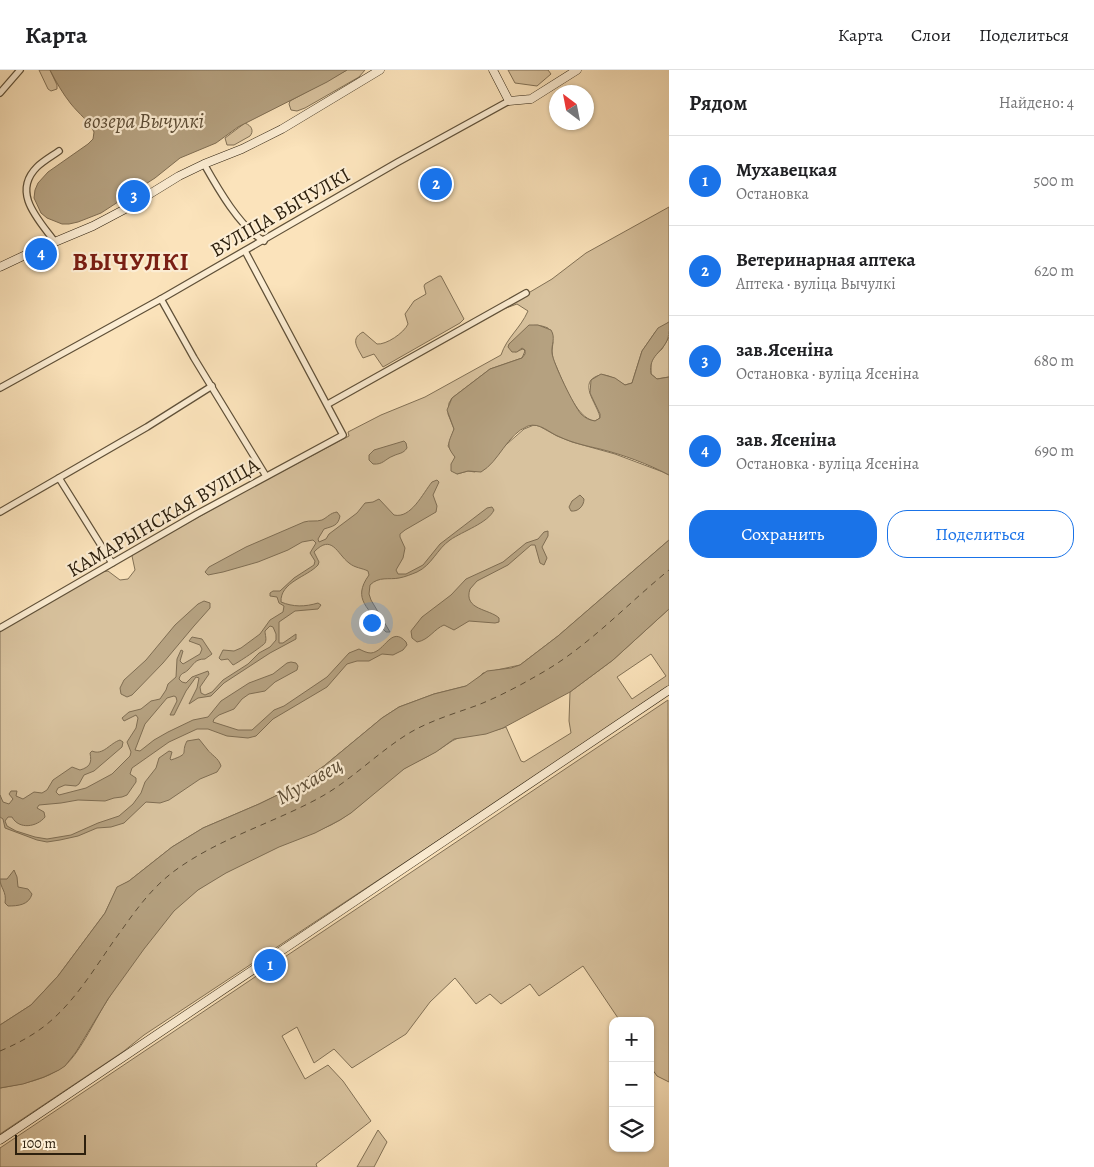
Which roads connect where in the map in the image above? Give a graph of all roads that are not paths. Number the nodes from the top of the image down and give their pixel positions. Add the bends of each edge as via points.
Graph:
1 (20, 70) edge
2 (380, 70) edge
3 (493, 70) edge
4 (577, 70) edge
5 (0, 93) edge
6 (509, 101) junction
7 (59, 150) dead end
8 (204, 164) junction
9 (264, 241) junction
10 (55, 242) junction
11 (245, 251) junction
12 (1, 264) edge
13 (526, 292) dead end
14 (161, 299) junction
15 (212, 386) junction
16 (0, 388) edge
17 (328, 404) junction
18 (266, 476) junction
19 (59, 478) junction
20 (0, 512) edge
21 (112, 563) junction
22 (0, 628) edge
23 (669, 690) edge
24 (0, 1140) edge

1 - 5 street
2 - 8 street via 282,128
3 - 6 street
4 - 6 street, ВУЛІЦА ВЫЧУЛКІ via 531,99
6 - 9 street, ВУЛІЦА ВЫЧУЛКІ
7 - 10 street via 36,168 25,185 28,205
8 - 9 street via 243,224
8 - 10 street via 93,226
9 - 11 street, ВУЛІЦА ВЫЧУЛКІ
10 - 12 street
11 - 14 street, ВУЛІЦА ВЫЧУЛКІ
11 - 17 street
13 - 17 street
14 - 15 street
14 - 16 street, ВУЛІЦА ВЫЧУЛКІ
15 - 18 street
15 - 19 street
17 - 18 street, КАМАРЫНСКАЯ ВУЛІЦА via 343,435
18 - 21 street, КАМАРЫНСКАЯ ВУЛІЦА
19 - 20 street
19 - 21 street
21 - 22 street, КАМАРЫНСКАЯ ВУЛІЦА
23 - 24 street

